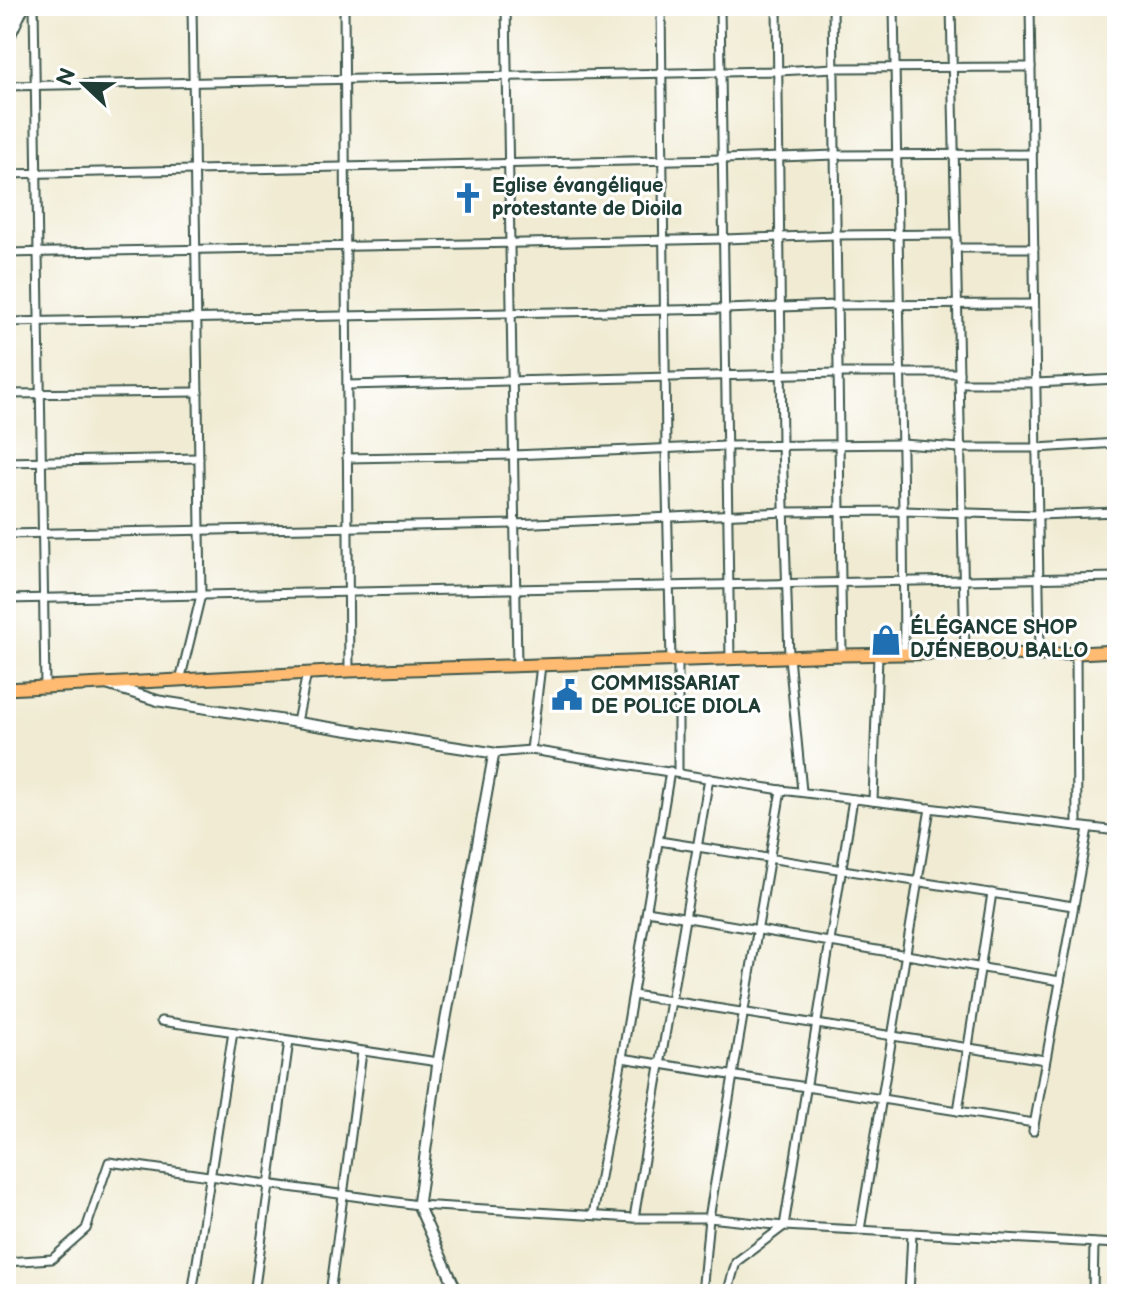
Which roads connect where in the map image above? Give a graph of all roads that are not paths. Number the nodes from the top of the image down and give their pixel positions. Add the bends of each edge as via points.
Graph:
1 (24, 6) edge
2 (34, 6) edge
3 (192, 6) edge
4 (344, 6) edge
5 (506, 6) edge
6 (661, 6) edge
7 (720, 6) edge
8 (777, 6) edge
9 (833, 6) edge
10 (894, 6) edge
11 (951, 6) edge
12 (1030, 6) edge
13 (6, 44) edge
14 (953, 67) junction
15 (1031, 67) junction
16 (834, 68) junction
17 (895, 68) junction
18 (779, 71) junction
19 (721, 72) junction
20 (662, 73) junction
21 (508, 76) junction
22 (345, 79) junction
23 (194, 82) junction
24 (35, 85) junction
25 (6, 86) edge
26 (1032, 154) junction
27 (835, 155) junction
28 (954, 155) junction
29 (896, 156) junction
30 (778, 158) junction
31 (723, 159) junction
32 (663, 160) junction
33 (509, 164) junction
34 (345, 167) junction
35 (195, 170) junction
36 (36, 173) junction
37 (6, 174) edge
38 (956, 234) junction
39 (836, 235) junction
40 (779, 236) junction
41 (898, 236) junction
42 (724, 239) junction
43 (664, 240) junction
44 (510, 243) junction
45 (346, 246) junction
46 (956, 248) junction
47 (1034, 248) junction
48 (196, 249) junction
49 (6, 253) edge
50 (38, 253) junction
51 (1034, 304) junction
52 (837, 305) junction
53 (958, 305) junction
54 (899, 306) junction
55 (781, 307) junction
56 (725, 309) junction
57 (665, 310) junction
58 (511, 313) junction
59 (346, 316) junction
60 (197, 318) junction
61 (39, 321) junction
62 (6, 322) edge
63 (838, 373) junction
64 (959, 373) junction
65 (900, 374) junction
66 (782, 376) junction
67 (726, 377) junction
68 (666, 379) junction
69 (1117, 379) edge
70 (512, 382) junction
71 (959, 383) junction
72 (1036, 383) junction
73 (347, 385) junction
74 (198, 392) junction
75 (40, 393) junction
76 (6, 394) edge
77 (1117, 443) edge
78 (902, 444) junction
79 (782, 445) junction
80 (840, 445) junction
81 (726, 446) junction
82 (960, 448) junction
83 (1037, 448) junction
84 (666, 449) junction
85 (513, 455) junction
86 (199, 458) junction
87 (347, 458) junction
88 (6, 462) edge
89 (41, 462) junction
90 (903, 511) junction
91 (785, 512) junction
92 (840, 512) junction
93 (962, 512) junction
94 (1117, 512) edge
95 (728, 515) junction
96 (1038, 515) junction
97 (668, 517) junction
98 (514, 524) junction
99 (348, 527) junction
100 (200, 530) junction
101 (42, 533) junction
102 (6, 534) edge
103 (1117, 577) edge
104 (1039, 579) junction
105 (963, 580) junction
106 (841, 581) junction
107 (903, 581) junction
108 (787, 584) junction
109 (729, 585) junction
110 (670, 586) junction
111 (515, 589) junction
112 (348, 592) junction
113 (201, 595) junction
114 (43, 598) junction
115 (6, 599) edge
116 (1117, 651) edge
117 (965, 653) junction
118 (1076, 653) junction
119 (842, 655) junction
120 (878, 655) junction
121 (904, 655) junction
122 (1040, 655) junction
123 (789, 657) junction
124 (730, 660) junction
125 (674, 661) junction
126 (517, 665) junction
127 (541, 665) junction
128 (349, 671) junction
129 (307, 673) junction
130 (180, 681) junction
131 (106, 685) junction
132 (45, 686) junction
133 (6, 689) edge
134 (297, 722) junction
135 (531, 750) junction
136 (494, 753) junction
137 (674, 772) junction
138 (709, 778) junction
139 (781, 790) junction
140 (802, 791) junction
141 (853, 799) junction
142 (873, 801) junction
143 (930, 808) junction
144 (1077, 826) junction
145 (1088, 828) junction
146 (1117, 831) edge
147 (659, 841) junction
148 (697, 849) junction
149 (769, 859) junction
150 (842, 870) junction
151 (918, 882) junction
152 (992, 893) junction
153 (1073, 906) junction
154 (647, 911) junction
155 (685, 919) junction
156 (757, 931) junction
157 (831, 943) junction
158 (906, 956) junction
159 (980, 968) junction
160 (1060, 981) junction
161 (633, 995) junction
162 (671, 1002) junction
163 (743, 1013) junction
164 (161, 1021) dead end
165 (818, 1025) junction
166 (233, 1032) junction
167 (893, 1036) junction
168 (289, 1041) junction
169 (968, 1048) junction
170 (362, 1052) junction
171 (622, 1058) junction
172 (1045, 1060) junction
173 (438, 1062) junction
174 (660, 1064) junction
175 (732, 1076) junction
176 (808, 1088) junction
177 (882, 1100) junction
178 (958, 1111) junction
179 (211, 1175) junction
180 (269, 1183) junction
181 (343, 1194) junction
182 (418, 1205) junction
183 (593, 1215) junction
184 (634, 1218) junction
185 (709, 1218) junction
186 (784, 1226) junction
187 (860, 1230) junction
188 (912, 1233) junction
189 (1094, 1243) junction
190 (1117, 1244) edge
191 (6, 1262) edge
192 (192, 1294) edge
193 (254, 1294) edge
194 (330, 1294) edge
195 (458, 1294) edge
196 (702, 1294) edge
197 (727, 1294) edge
198 (909, 1294) edge
199 (1093, 1294) edge

1 - 13 street
2 - 24 street
3 - 23 street
4 - 22 street
5 - 21 street
6 - 20 street
7 - 19 street
8 - 18 street
9 - 16 street
10 - 17 street
11 - 14 street
12 - 15 street
14 - 15 street
14 - 17 street
14 - 28 street
15 - 26 street
16 - 17 street
16 - 18 street
16 - 27 street
17 - 29 street
18 - 19 street
18 - 30 street
19 - 20 street
19 - 31 street
20 - 21 street
20 - 32 street
21 - 22 street
21 - 33 street
22 - 23 street
22 - 34 street
23 - 24 street
23 - 35 street
24 - 25 street
24 - 36 street
26 - 28 street
26 - 47 street
27 - 29 street
27 - 30 street
27 - 39 street
28 - 29 street
28 - 38 street
29 - 41 street
30 - 31 street
30 - 40 street
31 - 32 street
31 - 42 street
32 - 33 street
32 - 43 street
33 - 34 street
33 - 44 street
34 - 35 street
34 - 45 street
35 - 36 street
35 - 48 street
36 - 37 street
36 - 50 street
38 - 41 street
38 - 46 street
39 - 40 street
39 - 41 street
39 - 52 street
40 - 42 street
40 - 55 street
41 - 54 street
42 - 43 street
42 - 56 street
43 - 44 street
43 - 57 street
44 - 45 street
44 - 58 street
45 - 48 street
45 - 59 street
46 - 47 street
46 - 53 street
47 - 51 street
48 - 50 street
48 - 60 street
49 - 50 street
50 - 61 street
51 - 53 street
51 - 72 street
52 - 54 street
52 - 55 street
52 - 63 street
53 - 54 street
53 - 64 street
54 - 65 street
55 - 56 street
55 - 66 street
56 - 57 street
56 - 67 street
57 - 58 street
57 - 68 street
58 - 59 street
58 - 70 street
59 - 60 street
59 - 73 street
60 - 61 street
60 - 74 street
61 - 62 street
61 - 75 street
63 - 65 street
63 - 66 street
63 - 80 street
64 - 65 street
64 - 71 street
65 - 78 street
66 - 67 street
66 - 79 street
67 - 68 street
67 - 81 street
68 - 70 street
68 - 84 street
69 - 72 street
70 - 73 street
70 - 85 street
71 - 72 street
71 - 82 street
72 - 83 street
73 - 87 street
74 - 75 street
74 - 86 street
75 - 76 street
75 - 89 street
77 - 83 street
78 - 80 street
78 - 82 street
78 - 90 street
79 - 80 street
79 - 81 street
79 - 91 street
80 - 92 street
81 - 84 street
81 - 95 street
82 - 83 street
82 - 93 street
83 - 96 street
84 - 85 street
84 - 97 street
85 - 87 street
85 - 98 street
86 - 89 street
86 - 100 street
87 - 99 street
88 - 89 street
89 - 101 street
90 - 92 street
90 - 93 street
90 - 107 street
91 - 92 street
91 - 95 street
91 - 108 street
92 - 106 street
93 - 96 street
93 - 105 street
94 - 96 street
95 - 97 street
95 - 109 street
96 - 104 street
97 - 98 street
97 - 110 street
98 - 99 street
98 - 111 street
99 - 100 street
99 - 112 street
100 - 101 street
100 - 113 street
101 - 102 street
101 - 114 street
103 - 104 street
104 - 105 street
104 - 122 street
105 - 107 street
105 - 117 street
106 - 107 street
106 - 108 street
106 - 119 street
107 - 121 street
108 - 109 street
108 - 123 street
109 - 110 street
109 - 124 street
110 - 111 street
110 - 125 street
111 - 112 street
111 - 126 street
112 - 113 street
112 - 128 street
113 - 114 street
113 - 130 street
114 - 115 street
114 - 132 street
116 - 118 main road
117 - 121 main road
117 - 122 main road
118 - 122 main road
118 - 144 street
119 - 120 main road
119 - 123 main road
120 - 121 main road
120 - 142 street
123 - 124 main road
123 - 140 street
124 - 125 main road
125 - 127 main road
125 - 137 street
126 - 127 main road
126 - 128 main road
127 - 135 street
128 - 129 main road
129 - 130 main road
129 - 134 street
130 - 131 main road
131 - 132 main road
131 - 134 street via 159,701
132 - 133 main road
134 - 136 street
135 - 136 street
135 - 137 street
136 - 173 street
137 - 138 street
137 - 147 street
138 - 139 street
138 - 148 street
139 - 140 street
139 - 149 street
140 - 141 street
141 - 142 street
141 - 150 street
142 - 143 street
143 - 144 street
143 - 151 street
144 - 145 street
145 - 146 street
145 - 153 street
147 - 148 street
147 - 154 street
148 - 149 street
148 - 155 street
149 - 150 street
149 - 156 street
150 - 151 street
150 - 157 street
151 - 152 street
151 - 158 street
152 - 153 street
152 - 159 street
153 - 160 street
154 - 155 street
154 - 161 street
155 - 156 street
155 - 162 street
156 - 157 street
156 - 163 street
157 - 158 street
157 - 165 street
158 - 159 street
158 - 167 street
159 - 160 street
159 - 169 street
160 - 172 street
161 - 162 street
161 - 171 street
162 - 163 street
162 - 174 street
163 - 165 street
163 - 175 street
164 - 166 street
165 - 167 street
165 - 176 street
166 - 168 street
166 - 179 street
167 - 169 street
167 - 177 street
168 - 170 street
168 - 180 street
169 - 172 street
169 - 178 street
170 - 173 street
170 - 181 street
171 - 174 street
171 - 183 street
172 - 178 street via 1033,1127
173 - 182 street
174 - 175 street
174 - 184 street
175 - 176 street
175 - 185 street
176 - 177 street
176 - 186 street
177 - 178 street
177 - 187 street
179 - 180 street
179 - 191 street via 109,1162 86,1229 52,1259
179 - 192 street
180 - 181 street
180 - 193 street
181 - 182 street
181 - 194 street
182 - 183 street
182 - 195 street
183 - 184 street
184 - 185 street
185 - 186 street
185 - 196 street
186 - 187 street
186 - 197 street via 736,1262
187 - 188 street
188 - 189 street
188 - 198 street
189 - 190 street
189 - 199 street

